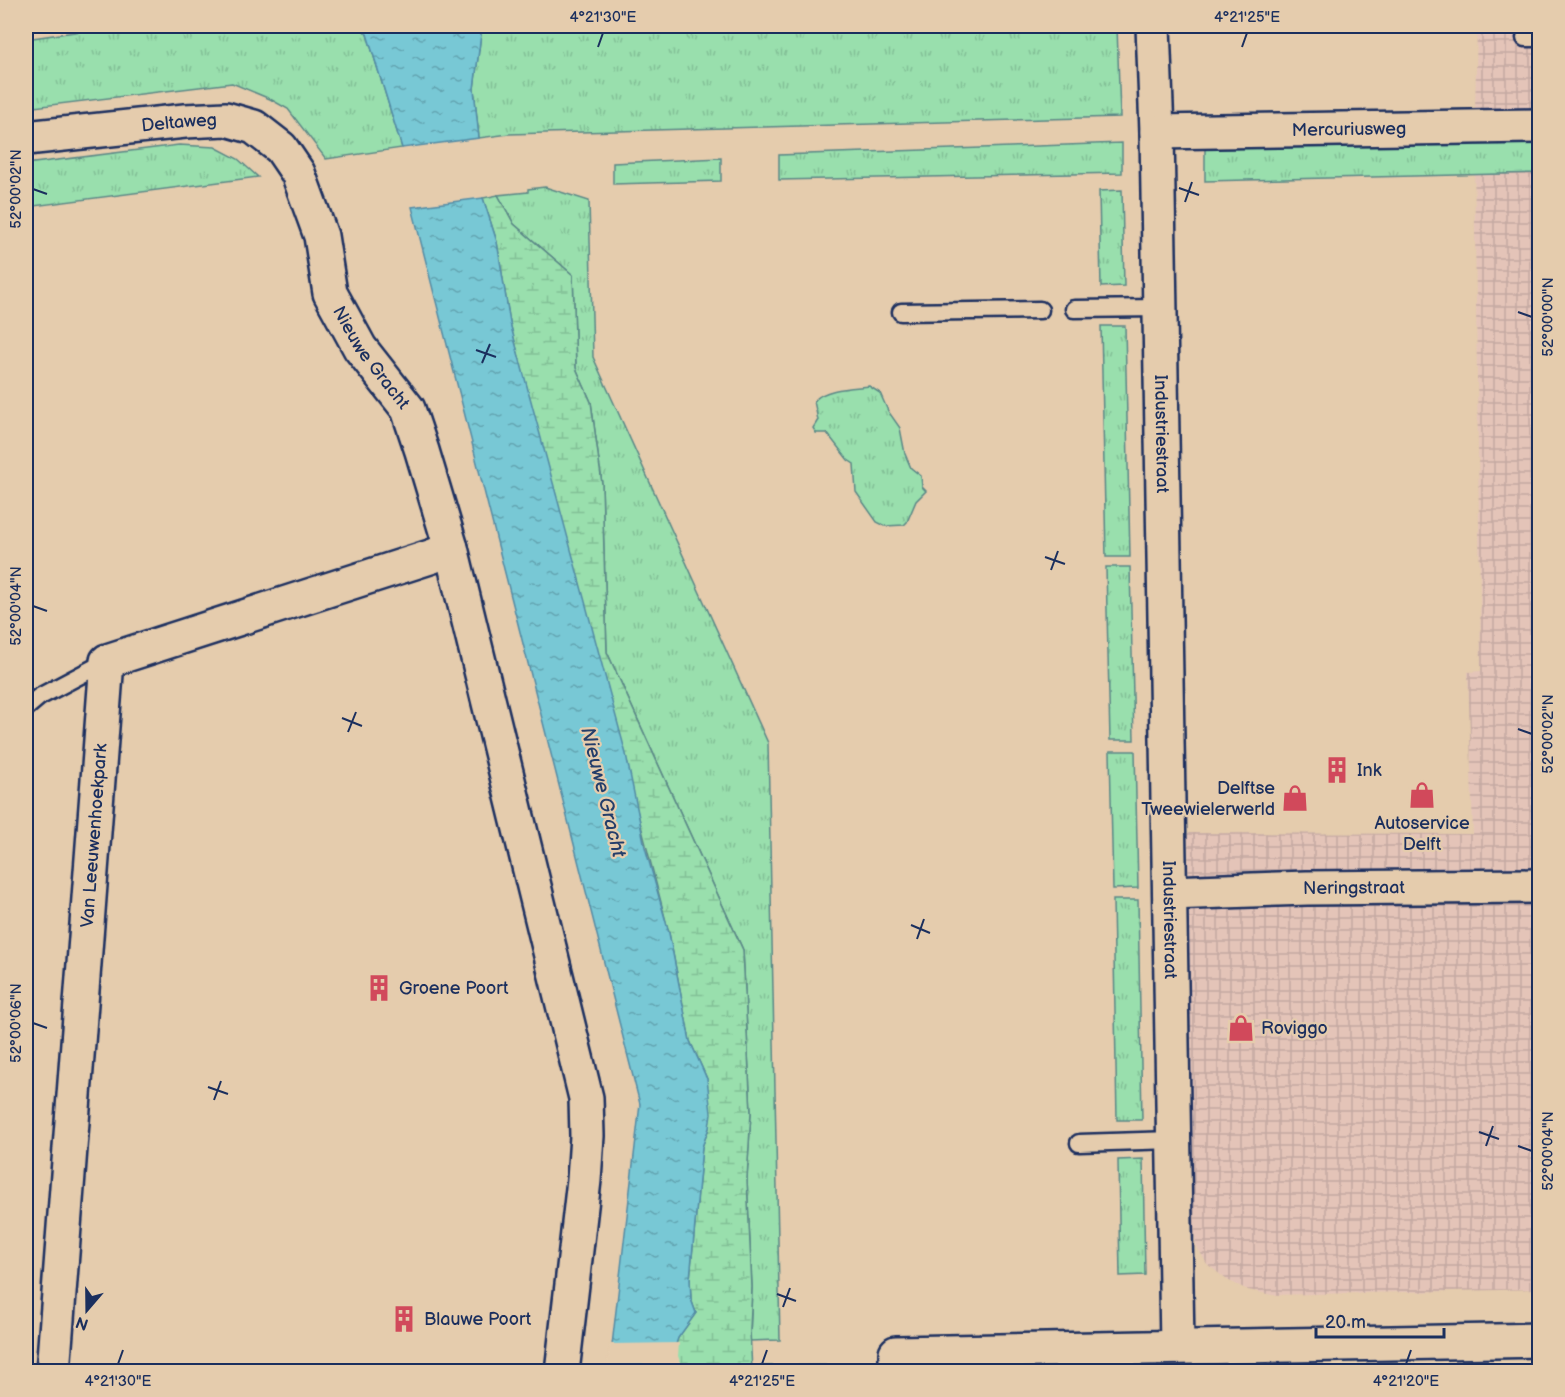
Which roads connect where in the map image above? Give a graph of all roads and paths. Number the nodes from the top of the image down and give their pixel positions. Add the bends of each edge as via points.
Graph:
1 (1153, 26) edge
2 (1539, 126) edge
3 (1157, 132) junction
4 (26, 138) edge
5 (303, 187) joint
6 (1160, 308) junction
7 (1074, 309) dead end
8 (1040, 310) dead end
9 (901, 312) dead end
10 (451, 549) junction
11 (107, 661) junction
12 (26, 708) edge
13 (1539, 886) edge
14 (1170, 892) junction
15 (1173, 1140) junction
16 (1078, 1143) dead end
17 (1539, 1340) edge
18 (1177, 1347) junction
19 (53, 1371) edge
20 (562, 1371) edge
21 (896, 1371) edge

1 - 3 street, Industriestraat
2 - 3 street, Mercuriusweg
3 - 6 street, Industriestraat
4 - 5 street, Deltaweg via 226,119 254,127 281,148
5 - 10 street, Nieuwe Gracht via 321,236 330,293 360,348 408,409
6 - 7 lane
6 - 14 street, Industriestraat
8 - 9 lane
10 - 11 street
10 - 20 street, Nieuwe Gracht via 586,1098 584,1180
11 - 12 lane
11 - 19 street, Van Leeuwenhoekpark
13 - 14 street, Neringstraat
14 - 15 street, Industriestraat
15 - 16 lane
15 - 18 street, Industriestraat
17 - 18 street
18 - 21 street via 896,1353

